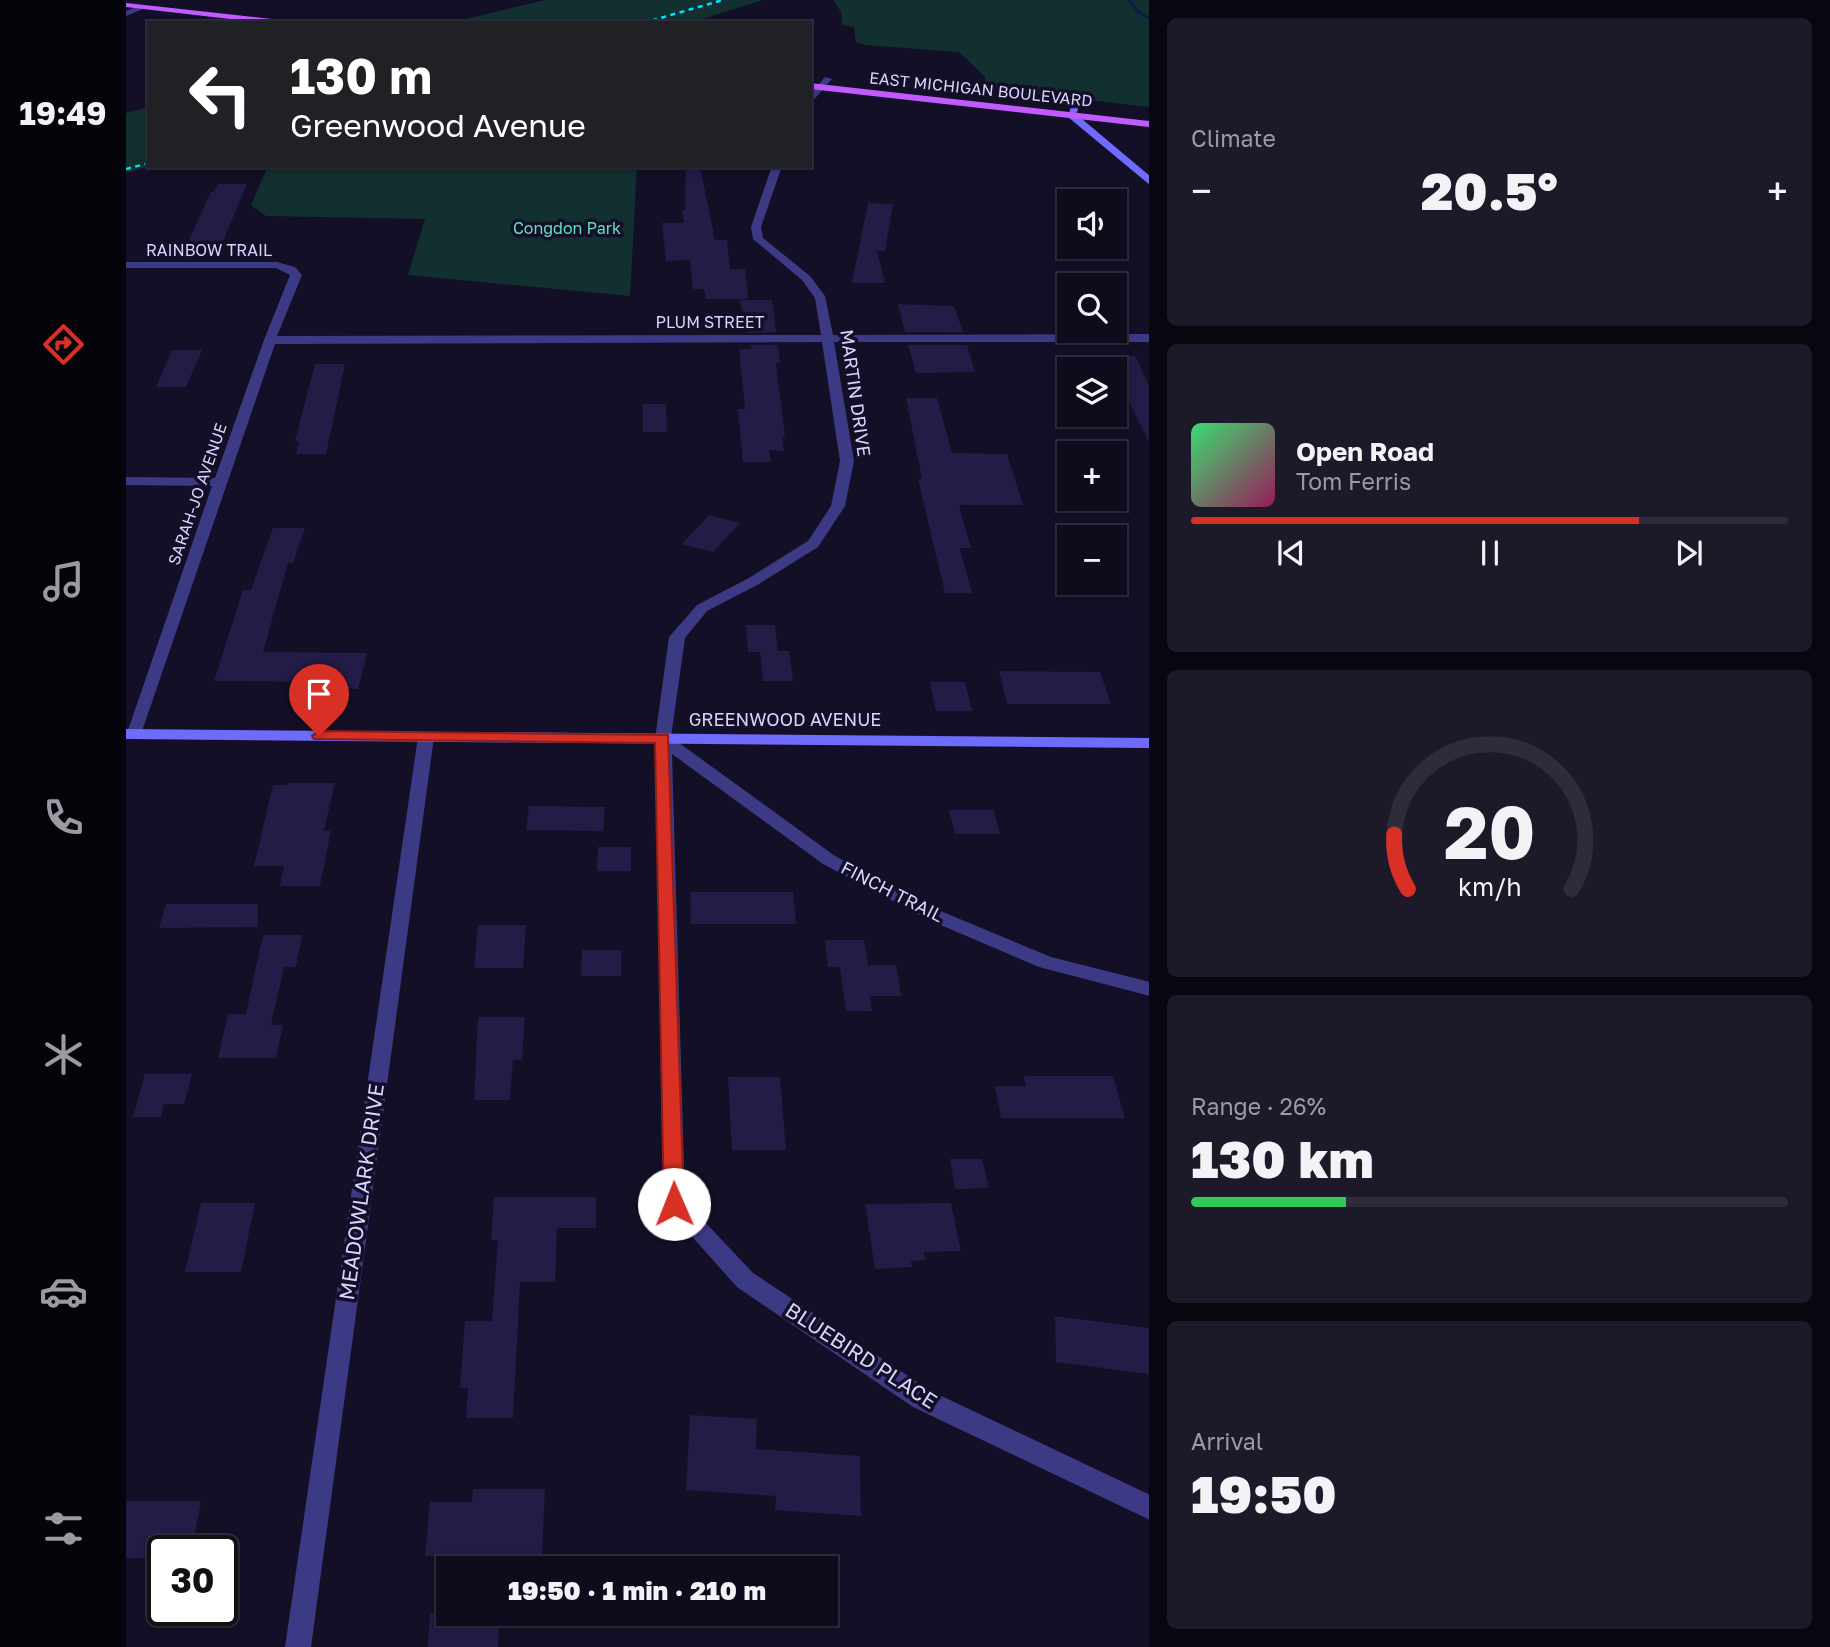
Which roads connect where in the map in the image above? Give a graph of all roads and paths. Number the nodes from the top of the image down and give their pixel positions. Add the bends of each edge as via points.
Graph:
1 (126, 5) edge
2 (140, 7) junction
3 (126, 14) edge
4 (188, 21) edge
5 (271, 21) edge
6 (812, 77) edge
7 (828, 79) junction
8 (815, 87) edge
9 (1073, 110) junction
10 (1149, 113) edge
11 (1149, 124) edge
12 (776, 168) edge
13 (1149, 182) edge
14 (126, 265) edge
15 (291, 268) joint
16 (828, 337) junction
17 (1149, 338) edge
18 (270, 340) junction
19 (126, 481) edge
20 (220, 482) junction
21 (129, 734) edge
22 (426, 737) junction
23 (663, 739) junction
24 (1149, 743) edge
25 (1149, 989) edge
26 (674, 1204) joint
27 (1149, 1508) edge
28 (298, 1647) edge

1 - 2 main road
2 - 3 street
2 - 5 main road
3 - 4 main road
6 - 7 main road, EAST MICHIGAN BOULEVARD
7 - 8 street
7 - 9 main road, EAST MICHIGAN BOULEVARD
8 - 9 main road, EAST MICHIGAN BOULEVARD
9 - 10 main road, EAST MICHIGAN BOULEVARD
9 - 11 main road, EAST MICHIGAN BOULEVARD
9 - 13 street
12 - 16 street, MARTIN DRIVE via 756,227 758,239 806,278 821,298
14 - 15 street, RAINBOW TRAIL
15 - 18 street, SARAH-JO AVENUE via 296,275
16 - 17 street, PLUM STREET
16 - 18 street, PLUM STREET
16 - 23 street, MARTIN DRIVE via 847,461 838,506 813,544 702,608 677,637
18 - 20 street, SARAH-JO AVENUE
19 - 20 street
20 - 21 street, SARAH-JO AVENUE
21 - 22 street, GREENWOOD AVENUE
22 - 23 street, GREENWOOD AVENUE
22 - 28 street, MEADOWLARK DRIVE
23 - 24 street, GREENWOOD AVENUE
23 - 25 street, FINCH TRAIL via 829,860 936,916 1046,962
23 - 26 street, MARTIN DRIVE
26 - 27 street, BLUEBIRD PLACE via 745,1280 922,1399

